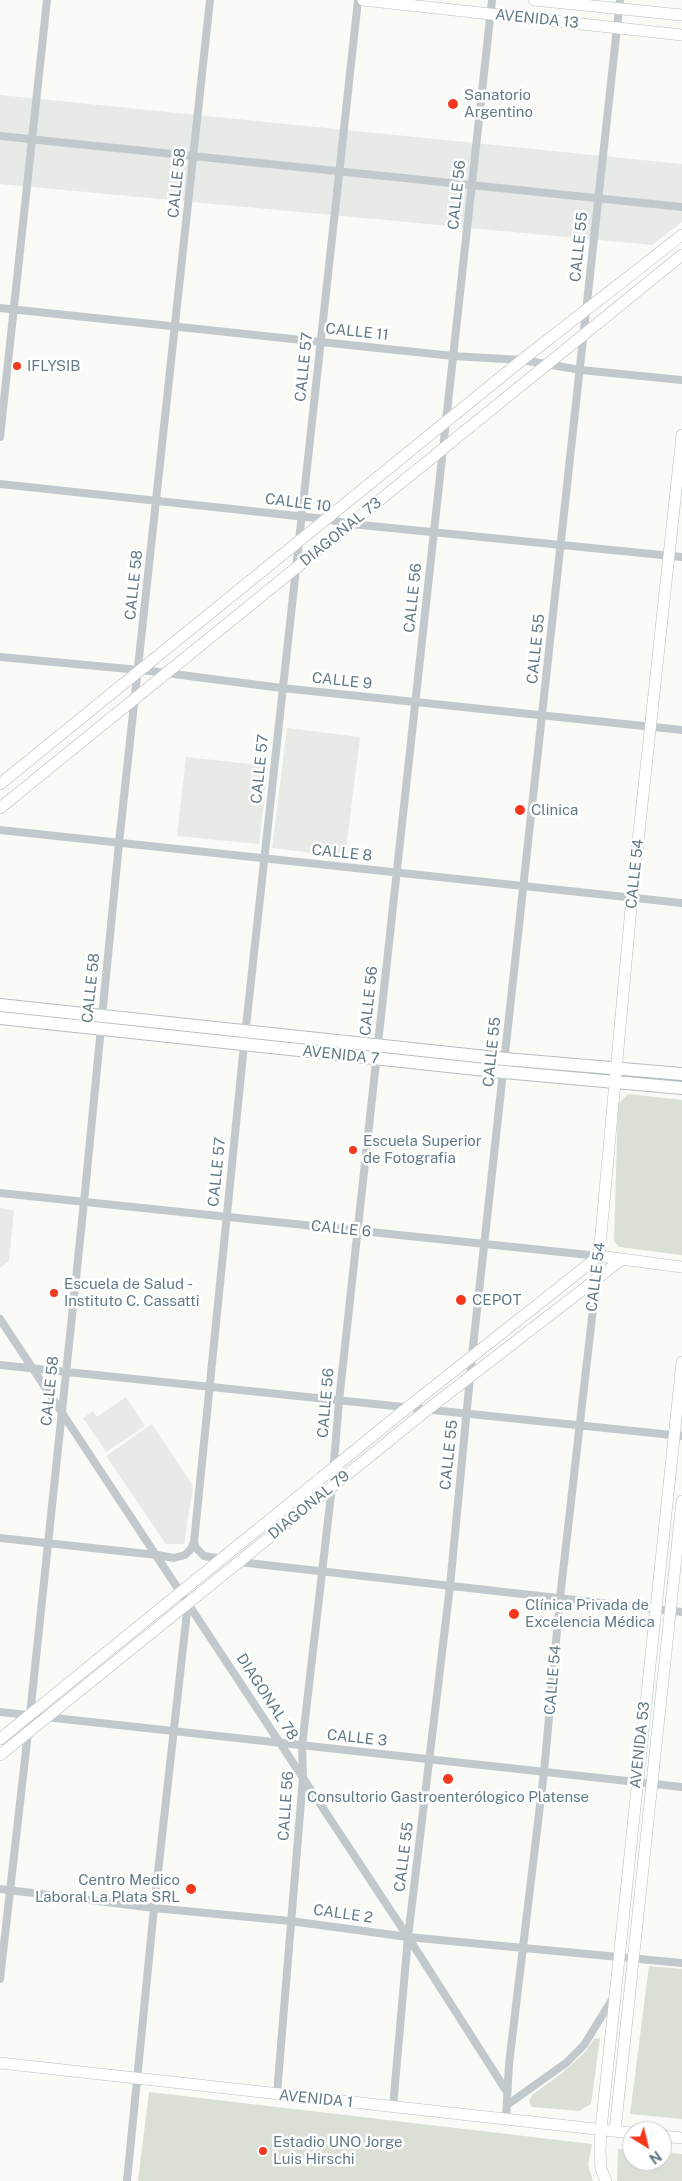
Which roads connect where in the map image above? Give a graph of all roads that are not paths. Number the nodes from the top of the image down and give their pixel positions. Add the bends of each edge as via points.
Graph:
1 (48, 0) edge
2 (210, 0) edge
3 (358, 0) edge
4 (362, 0) edge
5 (492, 0) edge
6 (534, 0) edge
7 (619, 4) edge
8 (490, 14) junction
9 (682, 15) edge
10 (616, 28) junction
11 (682, 35) edge
12 (0, 136) edge
13 (32, 140) junction
14 (193, 157) junction
15 (339, 172) junction
16 (472, 186) junction
17 (598, 199) junction
18 (682, 207) edge
19 (682, 234) edge
20 (682, 254) edge
21 (0, 308) edge
22 (14, 309) junction
23 (586, 311) junction
24 (175, 326) junction
25 (584, 335) junction
26 (321, 342) junction
27 (453, 356) junction
28 (522, 360) junction
29 (547, 364) junction
30 (581, 370) junction
31 (682, 380) edge
32 (446, 422) junction
33 (682, 435) edge
34 (0, 437) edge
35 (444, 449) junction
36 (0, 484) edge
37 (156, 501) junction
38 (302, 517) junction
39 (325, 519) junction
40 (351, 524) junction
41 (434, 531) junction
42 (299, 540) junction
43 (561, 544) junction
44 (668, 556) junction
45 (682, 557) edge
46 (297, 568) junction
47 (0, 657) edge
48 (139, 670) junction
49 (166, 674) junction
50 (282, 688) junction
51 (136, 698) junction
52 (416, 702) junction
53 (542, 716) junction
54 (650, 727) junction
55 (682, 730) edge
56 (0, 784) edge
57 (0, 808) edge
58 (0, 830) edge
59 (119, 843) junction
60 (264, 858) junction
61 (397, 872) junction
62 (524, 886) junction
63 (632, 898) junction
64 (682, 903) edge
65 (0, 1005) edge
66 (101, 1016) junction
67 (0, 1018) edge
68 (100, 1030) junction
69 (246, 1031) junction
70 (244, 1045) junction
71 (378, 1046) junction
72 (377, 1059) junction
73 (505, 1059) junction
74 (616, 1068) junction
75 (504, 1072) junction
76 (682, 1074) edge
77 (614, 1082) junction
78 (682, 1088) edge
79 (0, 1193) edge
80 (84, 1202) junction
81 (226, 1217) junction
82 (358, 1231) junction
83 (485, 1244) junction
84 (598, 1256) junction
85 (621, 1260) junction
86 (682, 1267) edge
87 (595, 1281) junction
88 (0, 1319) edge
89 (472, 1356) junction
90 (682, 1362) edge
91 (0, 1365) edge
92 (34, 1369) junction
93 (66, 1372) junction
94 (472, 1376) junction
95 (208, 1387) junction
96 (339, 1401) junction
97 (407, 1408) junction
98 (62, 1410) junction
99 (426, 1410) junction
100 (467, 1414) junction
101 (579, 1426) junction
102 (678, 1435) edge
103 (334, 1467) junction
104 (332, 1486) junction
105 (682, 1501) edge
106 (0, 1538) edge
107 (194, 1542) junction
108 (47, 1543) junction
109 (157, 1554) junction
110 (222, 1559) junction
111 (240, 1562) junction
112 (321, 1572) junction
113 (450, 1586) junction
114 (182, 1593) junction
115 (560, 1598) junction
116 (188, 1603) junction
117 (655, 1609) junction
118 (676, 1611) edge
119 (0, 1712) edge
120 (30, 1715) junction
121 (45, 1718) junction
122 (173, 1731) junction
123 (27, 1733) junction
124 (0, 1739) edge
125 (281, 1743) junction
126 (302, 1746) junction
127 (0, 1755) edge
128 (430, 1760) junction
129 (544, 1772) junction
130 (303, 1777) junction
131 (637, 1782) junction
132 (653, 1784) junction
133 (682, 1787) edge
134 (0, 1889) edge
135 (10, 1890) junction
136 (154, 1908) junction
137 (290, 1921) junction
138 (408, 1937) junction
139 (524, 1946) junction
140 (618, 1956) junction
141 (633, 1958) junction
142 (682, 1963) edge
143 (0, 1979) edge
144 (614, 1998) junction
145 (0, 2063) edge
146 (138, 2079) junction
147 (507, 2092) junction
148 (277, 2094) junction
149 (507, 2105) junction
150 (393, 2107) junction
151 (506, 2119) junction
152 (601, 2129) junction
153 (615, 2131) junction
154 (622, 2132) edge
155 (127, 2181) edge
156 (606, 2181) edge

1 - 13 street
2 - 14 street, CALLE 58
3 - 15 street, CALLE 57
4 - 8 main road, AVENIDA 13
5 - 8 street, CALLE 56
6 - 7 main road, AVENIDA 13
7 - 9 main road, AVENIDA 13
7 - 10 street, CALLE 55
8 - 10 main road, AVENIDA 13
8 - 16 street, CALLE 56
10 - 11 main road, AVENIDA 13
10 - 17 street, CALLE 55
12 - 13 street
13 - 14 street
13 - 22 street
14 - 15 street
14 - 24 street, CALLE 58
15 - 16 street
15 - 26 street, CALLE 57
16 - 17 street
16 - 27 street, CALLE 56
17 - 18 street
17 - 23 street, CALLE 55
19 - 23 main road, DIAGONAL 73
20 - 25 main road, DIAGONAL 73
21 - 22 street, CALLE 11
22 - 24 street, CALLE 11
22 - 34 street
23 - 25 street, CALLE 55
23 - 28 main road, DIAGONAL 73
24 - 26 street, CALLE 11
24 - 37 street, CALLE 58
25 - 29 main road, DIAGONAL 73
25 - 30 street, CALLE 55
26 - 27 street, CALLE 11
26 - 38 street, CALLE 57
27 - 28 street, CALLE 11
27 - 32 street, CALLE 56
28 - 29 street, CALLE 11
28 - 32 main road, DIAGONAL 73
29 - 30 street, CALLE 11
29 - 35 main road, DIAGONAL 73
30 - 31 street, CALLE 11
30 - 43 street, CALLE 55
32 - 35 street, CALLE 56
32 - 39 main road, DIAGONAL 73
33 - 44 main road, CALLE 54
35 - 40 main road, DIAGONAL 73
35 - 41 street, CALLE 56
36 - 37 street, CALLE 10
37 - 38 street, CALLE 10
37 - 48 street, CALLE 58
38 - 39 street, CALLE 10
38 - 42 street, CALLE 57
39 - 40 street, CALLE 10
39 - 42 main road, DIAGONAL 73
40 - 41 street, CALLE 10
40 - 46 main road, DIAGONAL 73
41 - 43 street, CALLE 10
41 - 52 street, CALLE 56
42 - 46 street, CALLE 57
42 - 48 main road, DIAGONAL 73
43 - 44 street, CALLE 10
43 - 53 street, CALLE 55
44 - 45 street, CALLE 10
44 - 54 main road, CALLE 54
46 - 49 main road, DIAGONAL 73
46 - 50 street, CALLE 57
47 - 48 street, CALLE 9
48 - 49 street, CALLE 9
48 - 51 street, CALLE 58
48 - 56 main road, DIAGONAL 73
49 - 50 street, CALLE 9
49 - 51 main road, DIAGONAL 73
50 - 52 street, CALLE 9
50 - 60 street, CALLE 57
51 - 57 main road, DIAGONAL 73
51 - 59 street, CALLE 58
52 - 53 street, CALLE 9
52 - 61 street, CALLE 56
53 - 54 street, CALLE 9
53 - 62 street, CALLE 55
54 - 55 street, CALLE 9
54 - 63 main road, CALLE 54
58 - 59 street, CALLE 8
59 - 60 street, CALLE 8
59 - 66 street, CALLE 58
60 - 61 street, CALLE 8
60 - 69 street, CALLE 57
61 - 62 street, CALLE 8
61 - 71 street, CALLE 56
62 - 63 street, CALLE 8
62 - 73 street, CALLE 55
63 - 64 street, CALLE 8
63 - 74 main road, CALLE 54
65 - 66 main road, AVENIDA 7
66 - 68 street, CALLE 58
66 - 69 main road, AVENIDA 7
67 - 68 main road, AVENIDA 7
68 - 70 main road, AVENIDA 7
68 - 80 street, CALLE 58
69 - 70 street, CALLE 57
69 - 71 main road, AVENIDA 7
70 - 72 main road, AVENIDA 7
70 - 81 street, CALLE 57
71 - 72 street, CALLE 56
71 - 73 main road, AVENIDA 7
72 - 75 main road, AVENIDA 7
72 - 82 street, CALLE 56
73 - 74 main road, AVENIDA 7
73 - 75 street, CALLE 55
74 - 76 main road, AVENIDA 7
74 - 77 main road, CALLE 54
75 - 77 main road, AVENIDA 7
75 - 83 street, CALLE 55
77 - 78 main road, AVENIDA 7
77 - 84 main road, CALLE 54
79 - 80 street, CALLE 6
80 - 81 street, CALLE 6
80 - 93 street, CALLE 58
81 - 82 street, CALLE 6
81 - 95 street, CALLE 57
82 - 83 street, CALLE 6
82 - 96 street, CALLE 56
83 - 84 street, CALLE 6
83 - 89 street, CALLE 55
84 - 85 main road, CALLE 6
84 - 87 street, CALLE 54
84 - 89 main road, DIAGONAL 79
85 - 86 main road, CALLE 6
85 - 87 main road, DIAGONAL 79
87 - 94 main road, DIAGONAL 79
87 - 101 street, CALLE 54
88 - 92 street, DIAGONAL 78
89 - 94 street, CALLE 55
89 - 97 main road, DIAGONAL 79
90 - 102 main road, AVENIDA 53
91 - 92 street
92 - 93 street
92 - 98 street, DIAGONAL 78
93 - 95 street
93 - 98 street, CALLE 58
94 - 99 main road, DIAGONAL 79
94 - 100 street, CALLE 55
95 - 96 street
95 - 107 street, CALLE 57
96 - 97 street
96 - 103 street, CALLE 56
97 - 99 street
97 - 103 main road, DIAGONAL 79
98 - 108 street, CALLE 58
98 - 109 street, DIAGONAL 78
99 - 100 street
99 - 104 main road, DIAGONAL 79
100 - 101 street
100 - 113 street, CALLE 55
101 - 102 street
101 - 115 street, CALLE 54
102 - 117 main road, AVENIDA 53
103 - 104 street, CALLE 56
103 - 110 main road, DIAGONAL 79
104 - 111 main road, DIAGONAL 79
104 - 112 street, CALLE 56
105 - 118 main road, AVENIDA 53
106 - 108 street
107 - 109 street via 191,1549 180,1557
107 - 110 street via 204,1556
108 - 109 street
108 - 120 street, CALLE 58
109 - 114 street, DIAGONAL 78
110 - 114 main road, DIAGONAL 79
111 - 112 street
111 - 116 main road, DIAGONAL 79
112 - 113 street
112 - 126 street, CALLE 56
113 - 115 street
113 - 128 street, CALLE 55
114 - 116 street, DIAGONAL 78
114 - 120 main road, DIAGONAL 79
115 - 117 street
115 - 129 street, CALLE 54
116 - 121 main road, DIAGONAL 79
116 - 122 street
116 - 125 street, DIAGONAL 78
117 - 118 street
117 - 131 main road, AVENIDA 53
118 - 132 main road, AVENIDA 53
119 - 120 street, CALLE 3
120 - 121 street, CALLE 3
120 - 123 street, CALLE 58
120 - 124 main road, DIAGONAL 79
121 - 122 street, CALLE 3
121 - 123 main road, DIAGONAL 79
122 - 125 street, CALLE 3
122 - 136 street
123 - 127 main road, DIAGONAL 79
123 - 135 street, CALLE 58
125 - 126 street, CALLE 3
125 - 130 street, DIAGONAL 78
126 - 128 street, CALLE 3
126 - 130 street, CALLE 56
128 - 129 street, CALLE 3
128 - 138 street, CALLE 55
129 - 131 street, CALLE 3
129 - 139 street, CALLE 54
130 - 137 street, CALLE 56
130 - 138 street, DIAGONAL 78
131 - 132 street, CALLE 3
131 - 140 main road, AVENIDA 53
132 - 133 street, CALLE 3
132 - 141 main road, AVENIDA 53
134 - 135 street, CALLE 2
135 - 136 street, CALLE 2
135 - 143 street, CALLE 58
136 - 137 street, CALLE 2
136 - 146 street
137 - 138 street, CALLE 2
137 - 148 street, CALLE 56
138 - 139 street, CALLE 2
138 - 147 street, DIAGONAL 78
138 - 150 street, CALLE 55
139 - 140 street, CALLE 2
139 - 147 street, CALLE 54
140 - 141 street, CALLE 2
140 - 144 main road, AVENIDA 53
141 - 142 street, CALLE 2
141 - 153 main road, AVENIDA 53
144 - 149 street via 584,2045 566,2063
144 - 152 main road, AVENIDA 53
145 - 146 main road, AVENIDA 1
146 - 148 main road, AVENIDA 1
146 - 155 street
147 - 149 street, CALLE 54
148 - 150 main road, AVENIDA 1
149 - 151 street, CALLE 54
150 - 151 main road, AVENIDA 1
151 - 152 main road, AVENIDA 1
152 - 153 main road, AVENIDA 1
152 - 156 main road, AVENIDA 53 via 601,2169
153 - 154 main road, AVENIDA 1

